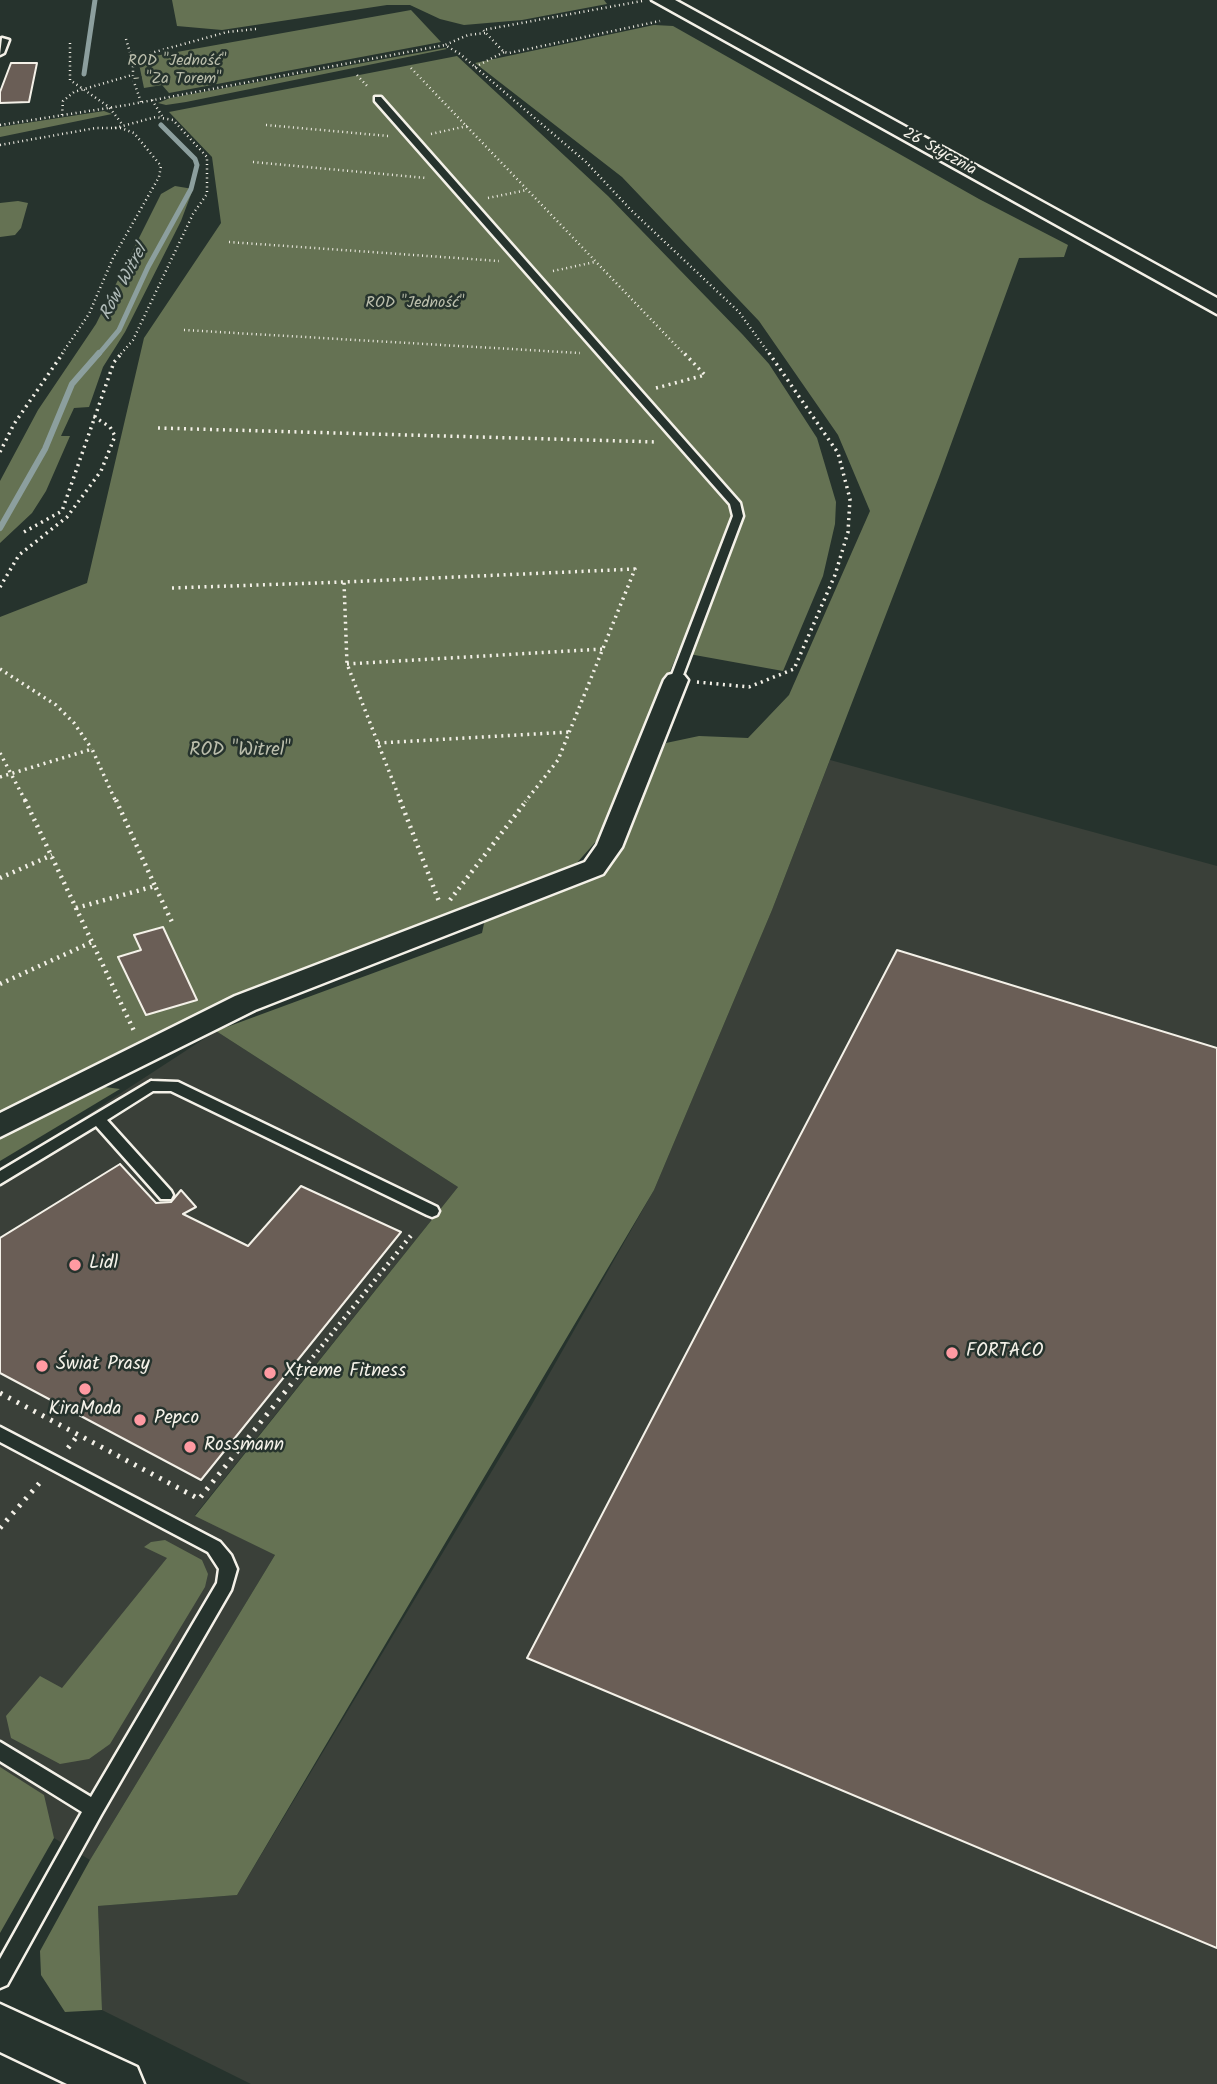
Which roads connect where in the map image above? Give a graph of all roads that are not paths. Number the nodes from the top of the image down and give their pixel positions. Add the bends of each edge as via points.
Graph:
1 (663, 10) edge
2 (5, 40) dead end
3 (0, 53) edge
4 (378, 99) dead end
5 (1217, 307) edge
6 (676, 680) joint
7 (97, 1118) junction
8 (0, 1126) edge
9 (0, 1178) edge
10 (166, 1195) dead end
11 (432, 1211) dead end
12 (0, 1434) edge
13 (0, 1751) edge
14 (94, 1809) junction
15 (0, 1978) edge
16 (0, 2028) edge
17 (120, 2084) edge

1 - 5 street, 26 Stycznia
2 - 3 lane
4 - 6 lane via 735,503 738,516
6 - 8 street via 608,847 594,867 296,981
7 - 9 lane
7 - 10 lane
7 - 11 lane via 151,1086 173,1086
12 - 14 lane via 214,1547 228,1569 225,1585
13 - 14 lane
14 - 15 lane
16 - 17 street

